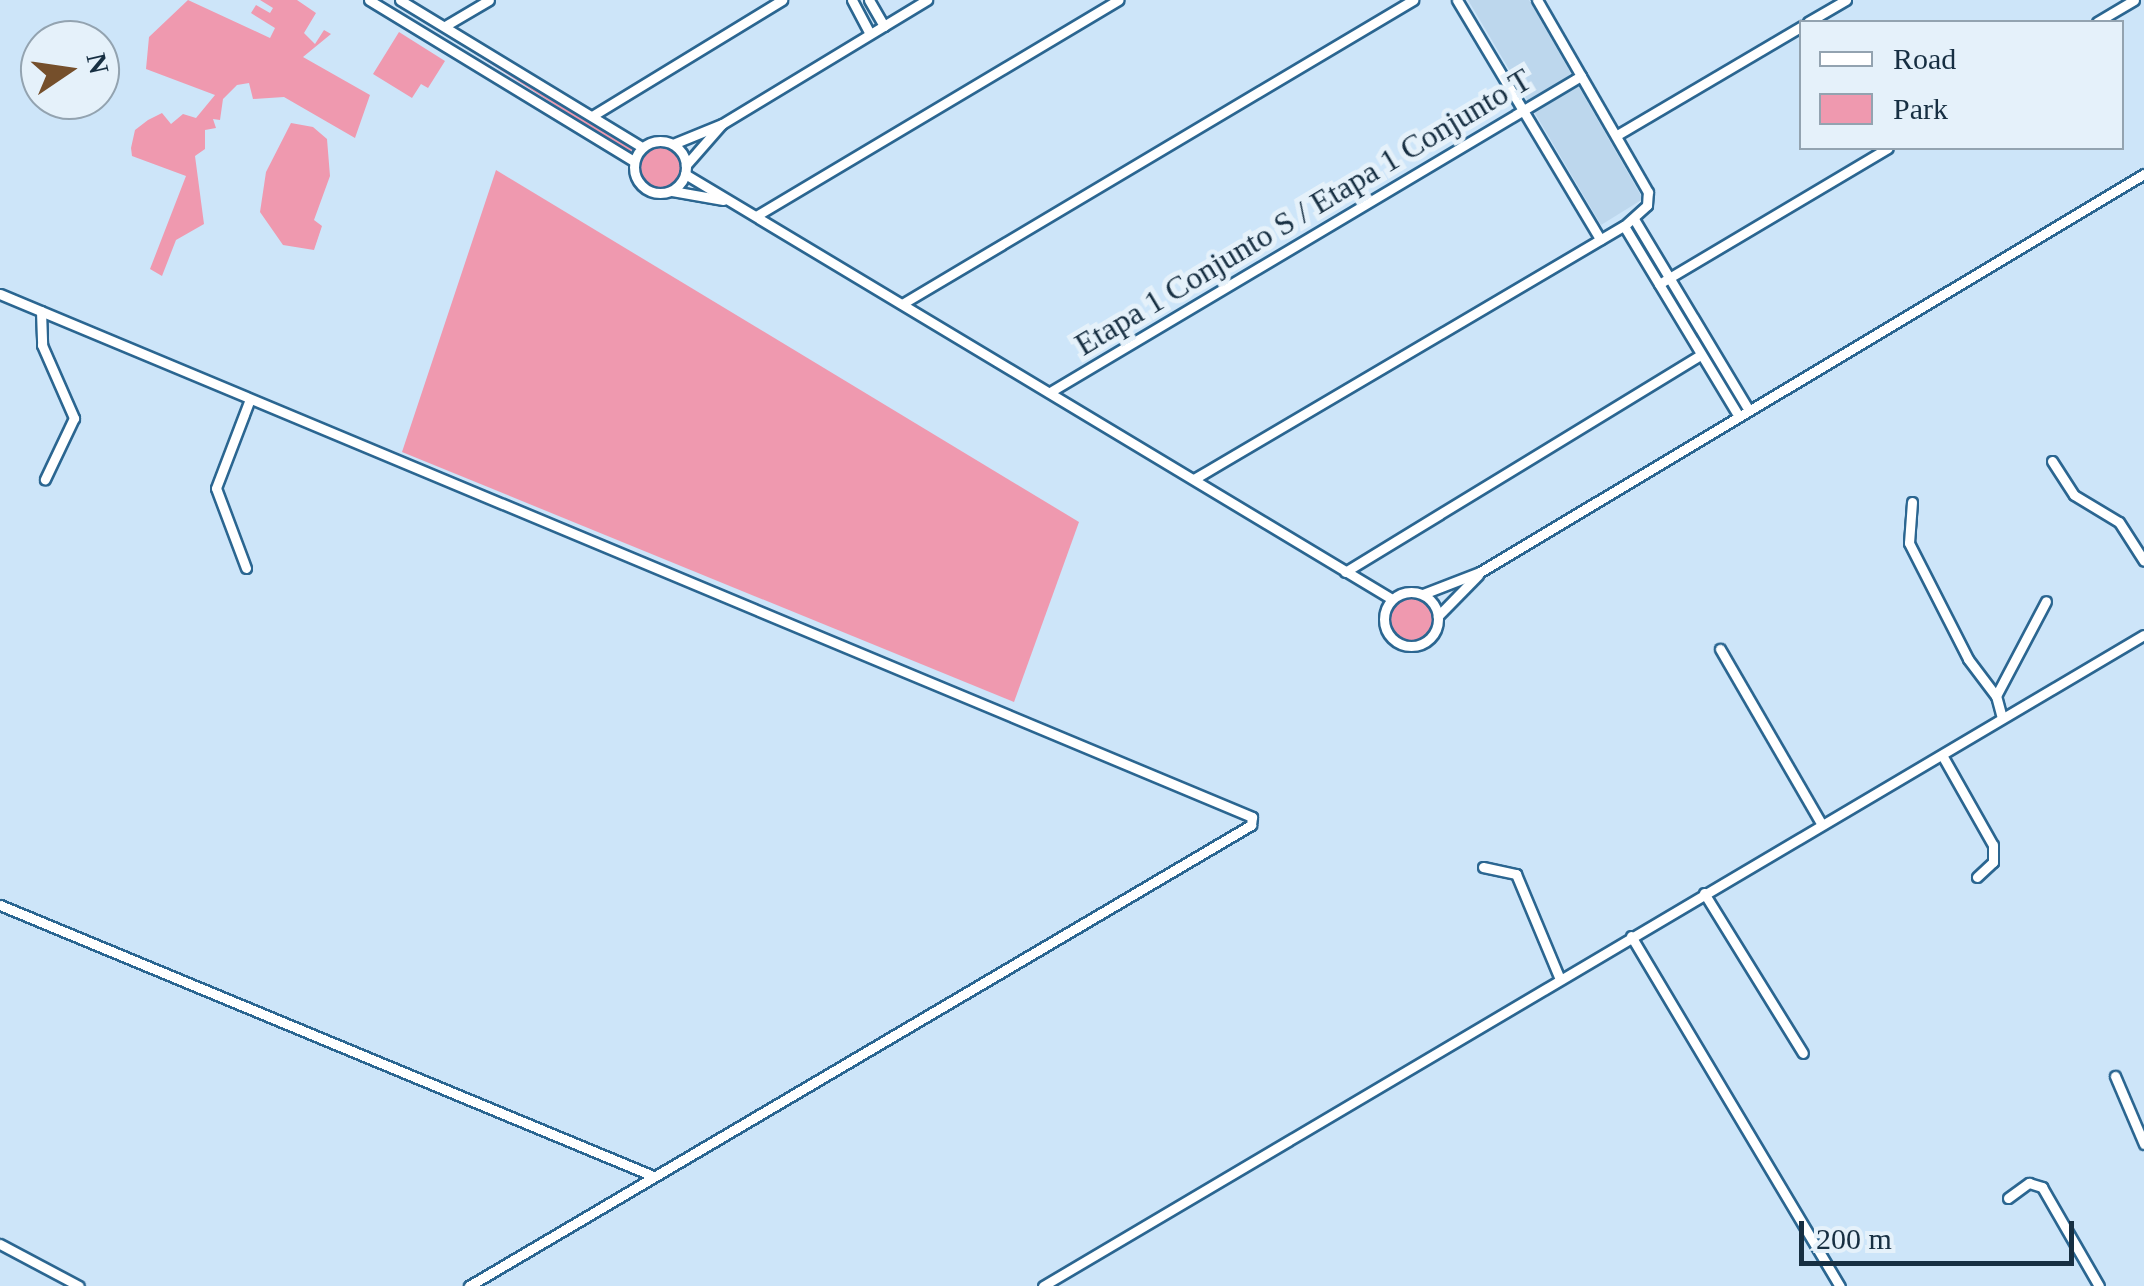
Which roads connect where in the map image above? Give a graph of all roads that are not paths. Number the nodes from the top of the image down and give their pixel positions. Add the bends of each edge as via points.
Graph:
1 (369, 0) edge
2 (400, 0) edge
3 (489, 0) edge
4 (782, 0) edge
5 (852, 0) edge
6 (868, 0) edge
7 (928, 0) edge
8 (1118, 0) edge
9 (1413, 0) edge
10 (1457, 0) edge
11 (1846, 0) edge
12 (2134, 0) edge
13 (1542, 2) edge
14 (1812, 20) edge
15 (2099, 20) edge
16 (445, 26) junction
17 (884, 26) junction
18 (1799, 28) edge
19 (456, 33) junction
20 (870, 34) junction
21 (448, 48) junction
22 (1582, 76) junction
23 (1522, 110) junction
24 (592, 116) junction
25 (722, 124) junction
26 (1617, 135) junction
27 (673, 144) junction
28 (642, 147) junction
29 (1885, 150) edge
30 (634, 161) junction
31 (686, 170) junction
32 (2144, 174) edge
33 (672, 191) junction
34 (726, 200) junction
35 (756, 216) junction
36 (1629, 223) junction
37 (1600, 239) junction
38 (1670, 278) junction
39 (1659, 284) junction
40 (0, 294) edge
41 (902, 304) junction
42 (41, 311) junction
43 (1701, 354) junction
44 (1050, 392) junction
45 (250, 399) junction
46 (1742, 410) junction
47 (2052, 461) dead end
48 (45, 478) dead end
49 (1194, 480) junction
50 (1912, 502) dead end
51 (2144, 561) edge
52 (246, 568) dead end
53 (1346, 572) junction
54 (1480, 572) junction
55 (1423, 594) junction
56 (1392, 599) junction
57 (2046, 602) dead end
58 (1438, 616) junction
59 (2144, 635) edge
60 (1720, 649) dead end
61 (1996, 696) junction
62 (2002, 718) junction
63 (1942, 754) junction
64 (1821, 823) junction
65 (1483, 868) dead end
66 (1977, 877) dead end
67 (1704, 893) junction
68 (0, 905) edge
69 (1631, 936) junction
70 (1560, 979) junction
71 (1803, 1054) dead end
72 (2115, 1076) dead end
73 (2144, 1144) edge
74 (651, 1176) junction
75 (2008, 1198) dead end
76 (0, 1244) edge
77 (79, 1286) edge
78 (469, 1286) edge
79 (1043, 1286) edge
80 (1840, 1286) edge
81 (2099, 1286) edge

1 - 21 street
2 - 16 street
3 - 16 street
4 - 24 street
5 - 20 street
6 - 17 street
7 - 17 street
8 - 35 street
9 - 41 street
10 - 23 street
11 - 14 street
12 - 15 street
13 - 22 street
16 - 19 street
17 - 20 street
18 - 26 street
19 - 21 street
19 - 24 street
20 - 25 street
21 - 30 street
22 - 23 street, Etapa 1 Conjunto S / Etapa 1 Conjunto T
22 - 26 street
23 - 37 street
23 - 44 street, Etapa 1 Conjunto S / Etapa 1 Conjunto T
24 - 28 street
25 - 27 street
25 - 31 street
26 - 36 street via 1649,196
27 - 28 street via 658,140
27 - 31 street
28 - 30 street
29 - 38 street
30 - 33 street via 640,185 655,194
31 - 33 street
31 - 34 street
32 - 46 street
33 - 34 street
34 - 35 street
35 - 41 street
36 - 37 street
36 - 38 street
36 - 39 street
37 - 49 street
38 - 39 street
38 - 46 street
39 - 43 street
40 - 42 street
41 - 44 street
42 - 45 street
42 - 48 street via 42,345 74,418
43 - 46 street
43 - 53 street
44 - 49 street
45 - 52 street via 216,488
45 - 74 street via 1252,818 1252,825
46 - 54 street
47 - 51 street via 2074,494 2119,522
49 - 53 street
50 - 61 street via 1909,543 1968,659
53 - 56 street
54 - 55 street
54 - 58 street
55 - 56 street
55 - 58 street
56 - 58 street via 1384,622 1398,643 1422,644
57 - 61 street
59 - 62 street
60 - 64 street
61 - 62 street
62 - 63 street
63 - 64 street
63 - 66 street via 1992,845 1994,862
64 - 67 street
65 - 70 street via 1516,874
67 - 69 street
67 - 71 street
68 - 74 street
69 - 70 street
69 - 80 street
70 - 79 street
72 - 73 street
74 - 78 street
75 - 81 street via 2028,1183 2042,1187
76 - 77 street

